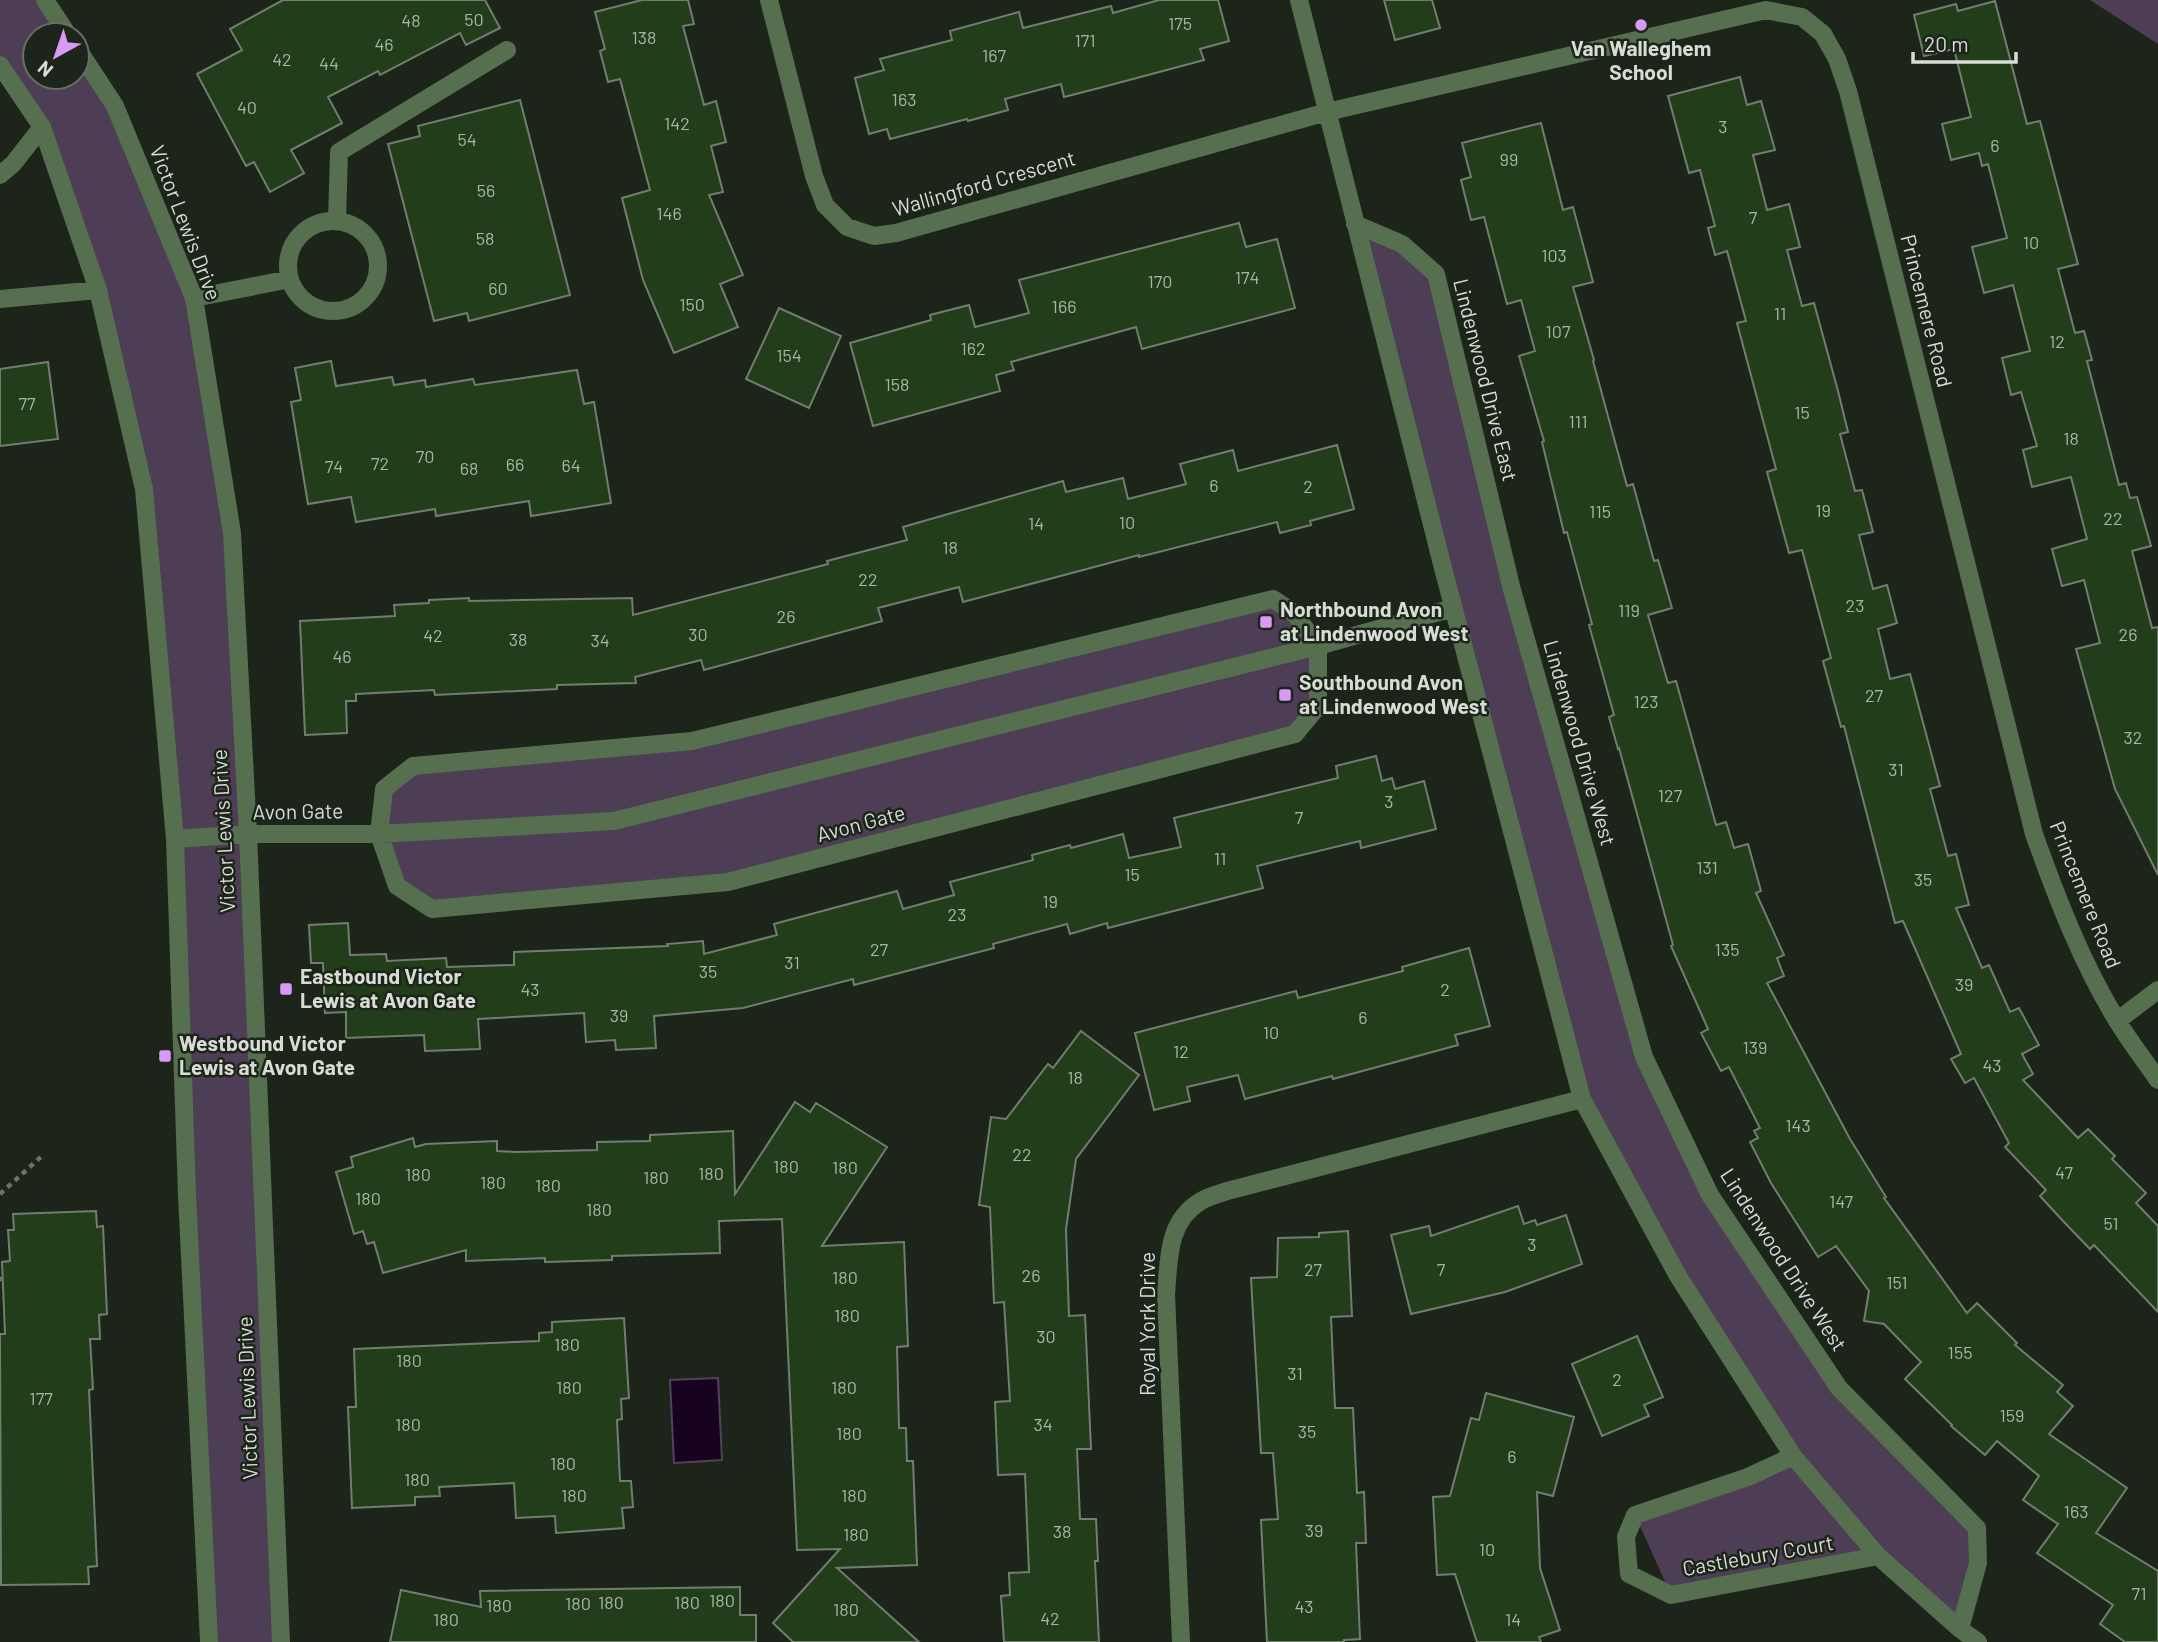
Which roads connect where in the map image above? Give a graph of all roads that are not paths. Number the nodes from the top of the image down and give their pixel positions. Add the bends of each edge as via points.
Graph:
1 (46, 0) edge
2 (769, 0) edge
3 (1299, 0) edge
4 (59, 21) edge
5 (507, 50) dead end
6 (0, 65) edge
7 (91, 70) edge
8 (1326, 112) junction
9 (42, 127) junction
10 (0, 175) edge
11 (337, 221) junction
12 (1355, 224) junction
13 (290, 279) junction
14 (98, 290) junction
15 (194, 298) junction
16 (0, 299) edge
17 (1512, 590) joint
18 (1453, 608) junction
19 (1318, 646) junction
20 (379, 834) junction
21 (248, 835) junction
22 (175, 839) junction
23 (2158, 990) edge
24 (2117, 1021) junction
25 (2158, 1080) edge
26 (1582, 1099) junction
27 (1793, 1455) junction
28 (1878, 1556) junction
29 (1960, 1629) junction
30 (209, 1642) edge
31 (281, 1642) edge
32 (1181, 1642) edge
33 (1978, 1642) edge

1 - 4 street
2 - 8 street, Wallingford Crescent via 825,205 847,227 874,236
3 - 8 street
5 - 11 street via 339,152
6 - 9 street
7 - 15 street, Victor Lewis Drive via 115,107
8 - 12 street
8 - 24 street, Princemere Road via 1766,10 1802,17 1823,34 1838,58 1847,91 2034,834 2080,951
9 - 10 street
9 - 14 street
11 - 13 street via 321,223 300,235 288,263
11 - 13 street via 352,225 375,250 376,281 369,295 342,311 326,311 297,293
12 - 17 street, Lindenwood Drive East via 1402,244 1436,274
12 - 18 street
13 - 15 street
14 - 16 street
14 - 22 street via 144,489
15 - 21 street, Victor Lewis Drive via 232,533
17 - 29 street, Lindenwood Drive West via 1644,1057 1710,1195 1839,1388 1977,1528 1978,1563
18 - 19 street, Avon Gate
18 - 26 street
19 - 20 street, Avon Gate via 614,821
19 - 20 street, Avon Gate via 1294,613 1273,599 692,741 413,766 384,789
19 - 20 street, Avon Gate via 1318,706 1295,734 728,882 432,909 397,886
20 - 21 street, Avon Gate
21 - 22 street, Avon Gate
21 - 31 street, Victor Lewis Drive
22 - 30 street
23 - 24 street
24 - 25 street, Princemere Road
26 - 27 street via 1678,1276
26 - 32 street, Royal York Drive via 1227,1191 1201,1201 1182,1218 1170,1241 1166,1294
27 - 28 street
27 - 28 street, Castlebury Court via 1748,1477 1635,1515 1626,1537 1629,1574 1671,1595
28 - 29 street
29 - 33 street

